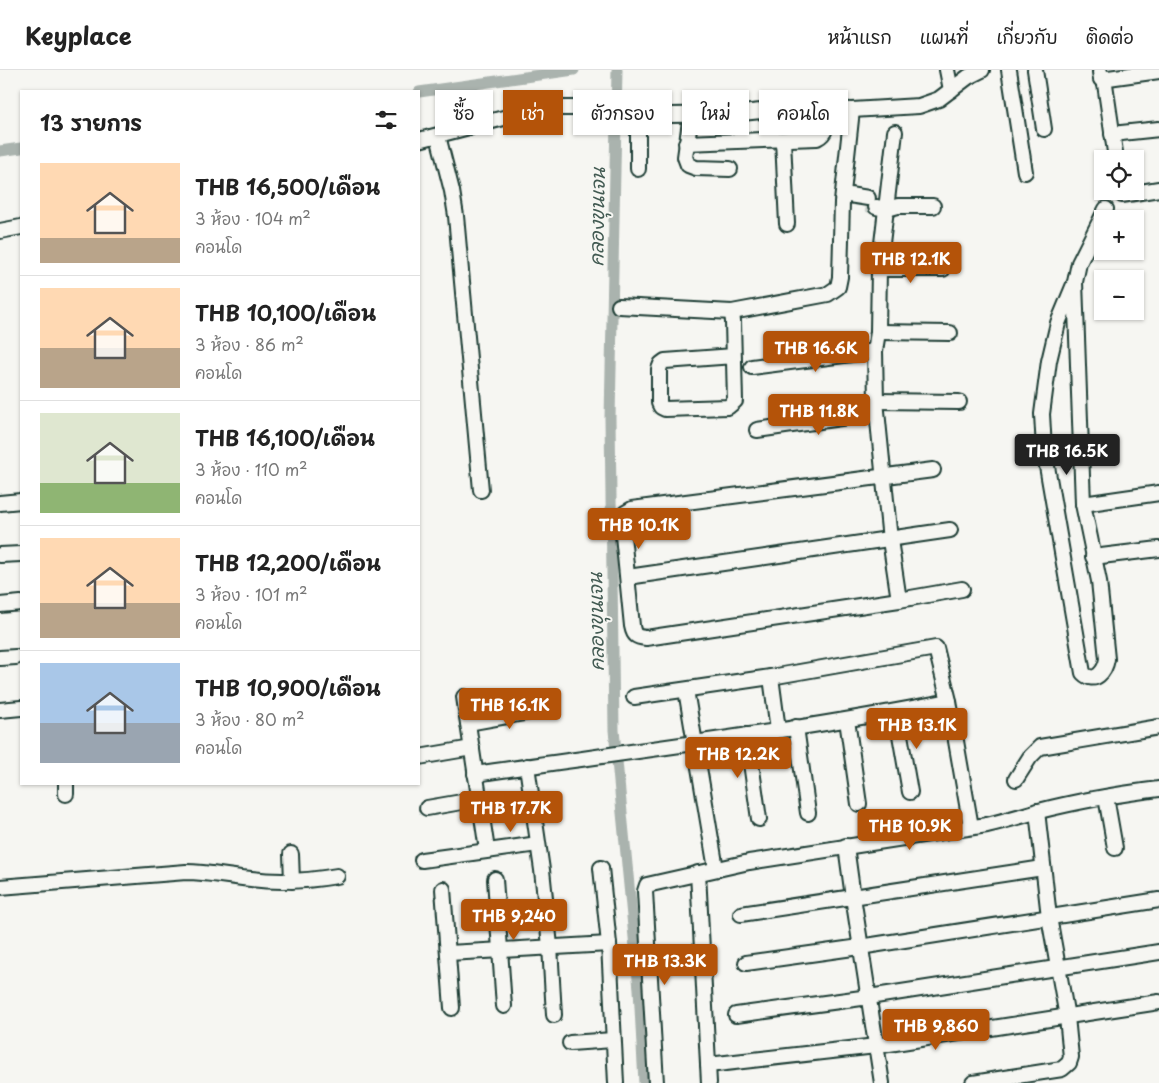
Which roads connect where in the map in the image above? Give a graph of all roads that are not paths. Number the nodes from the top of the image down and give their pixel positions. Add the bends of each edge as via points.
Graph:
1 (948, 70) edge
2 (982, 70) edge
3 (1009, 70) edge
4 (1035, 70) edge
5 (1159, 71) edge
6 (1105, 77) edge
7 (951, 90) junction
8 (573, 109) edge
9 (848, 110) edge
10 (852, 110) junction
11 (1044, 128) dead end
12 (1159, 128) edge
13 (895, 132) dead end
14 (1112, 134) junction
15 (636, 135) edge
16 (687, 135) edge
17 (822, 135) edge
18 (438, 136) junction
19 (420, 140) edge
20 (783, 140) junction
21 (686, 143) junction
22 (1115, 150) edge
23 (638, 169) dead end
24 (730, 169) dead end
25 (1025, 172) dead end
26 (1159, 189) edge
27 (1144, 191) edge
28 (842, 198) junction
29 (880, 203) junction
30 (933, 206) dead end
31 (1106, 209) dead end
32 (787, 224) dead end
33 (20, 227) edge
34 (0, 231) edge
35 (879, 270) junction
36 (944, 270) dead end
37 (1075, 282) junction
38 (618, 306) dead end
39 (732, 312) junction
40 (878, 332) junction
41 (950, 333) dead end
42 (875, 351) junction
43 (734, 356) junction
44 (752, 367) dead end
45 (959, 402) dead end
46 (876, 407) junction
47 (757, 430) dead end
48 (932, 470) dead end
49 (883, 476) junction
50 (481, 490) dead end
51 (1159, 493) edge
52 (20, 501) edge
53 (0, 503) edge
54 (1083, 504) junction
55 (950, 530) dead end
56 (890, 540) junction
57 (1159, 549) edge
58 (20, 554) edge
59 (0, 555) edge
60 (1094, 557) junction
61 (628, 577) junction
62 (962, 589) dead end
63 (899, 600) junction
64 (20, 603) edge
65 (0, 605) edge
66 (16, 657) dead end
67 (0, 658) edge
68 (772, 678) junction
69 (686, 690) junction
70 (464, 696) dead end
71 (634, 697) dead end
72 (949, 701) junction
73 (20, 708) edge
74 (547, 709) dead end
75 (0, 710) edge
76 (896, 712) junction
77 (847, 720) junction
78 (468, 722) junction
79 (796, 727) junction
80 (1159, 727) edge
81 (778, 730) junction
82 (746, 735) junction
83 (694, 743) junction
84 (472, 748) junction
85 (420, 757) edge
86 (527, 766) junction
87 (475, 774) junction
88 (1016, 779) dead end
89 (1159, 789) edge
90 (910, 792) dead end
91 (1106, 797) junction
92 (479, 799) junction
93 (859, 804) dead end
94 (427, 808) dead end
95 (1037, 812) junction
96 (808, 813) dead end
97 (759, 819) dead end
98 (971, 827) junction
99 (538, 844) junction
100 (846, 846) junction
101 (1115, 848) dead end
102 (487, 850) junction
103 (290, 854) dead end
104 (422, 860) dead end
105 (601, 868) dead end
106 (716, 868) junction
107 (1043, 868) junction
108 (698, 873) junction
109 (337, 876) dead end
110 (495, 879) dead end
111 (292, 881) junction
112 (0, 887) edge
113 (443, 889) dead end
114 (852, 897) junction
115 (1159, 900) edge
116 (741, 914) dead end
117 (1050, 917) junction
118 (609, 944) junction
119 (550, 946) junction
120 (860, 947) junction
121 (500, 948) junction
122 (1159, 952) edge
123 (448, 953) junction
124 (746, 962) dead end
125 (1058, 968) junction
126 (869, 997) junction
127 (1159, 1002) edge
128 (504, 1006) dead end
129 (452, 1008) dead end
130 (554, 1015) dead end
131 (736, 1015) dead end
132 (1066, 1017) junction
133 (613, 1040) junction
134 (570, 1043) dead end
135 (876, 1046) junction
136 (708, 1065) junction
137 (616, 1083) edge
138 (656, 1083) edge
139 (709, 1083) edge
140 (882, 1083) edge
141 (973, 1083) edge

1 - 7 street
2 - 7 street
3 - 25 street
4 - 11 street
5 - 6 street
6 - 14 street
7 - 10 street via 939,99 919,106
8 - 18 street via 526,112
9 - 10 street
10 - 28 street
12 - 14 street
13 - 29 street
14 - 22 street
15 - 23 street
16 - 21 street
17 - 20 street
18 - 19 street
18 - 50 street via 456,216
20 - 21 street
20 - 32 street
21 - 24 street via 688,165
26 - 27 street
28 - 29 street
28 - 39 street via 838,287 828,294
29 - 30 street
29 - 35 street
31 - 37 street via 1079,263
33 - 34 street
35 - 36 street
35 - 40 street
37 - 54 street
37 - 60 street via 1058,323 1049,361 1042,423 1083,673 1094,678 1101,675 1108,659
38 - 39 street
39 - 43 street
40 - 41 street
40 - 42 street
42 - 44 street
42 - 46 street
43 - 43 street via 665,361 659,369 661,407 728,407 735,401
45 - 46 street
46 - 47 street
46 - 49 street
48 - 49 street
49 - 56 street
49 - 61 street via 632,509 624,513 622,525
51 - 54 street
52 - 53 street
54 - 60 street
55 - 56 street
56 - 61 street
56 - 63 street
57 - 60 street
58 - 59 street
61 - 63 street via 632,626 637,638
62 - 63 street
64 - 65 street
66 - 67 street
68 - 69 street
68 - 72 street via 936,648
68 - 81 street
69 - 71 street
69 - 83 street
70 - 78 street
72 - 76 street
72 - 98 street
73 - 75 street
74 - 78 street
76 - 77 street
76 - 90 street
77 - 79 street
77 - 93 street
78 - 84 street
79 - 81 street
79 - 96 street
80 - 88 street via 1040,747
81 - 82 street
82 - 83 street
82 - 97 street
83 - 86 street
83 - 106 street
84 - 85 street
84 - 87 street
86 - 87 street
86 - 99 street
87 - 92 street
89 - 91 street
91 - 95 street
91 - 101 street
92 - 94 street
92 - 102 street
95 - 98 street
95 - 107 street
98 - 100 street
99 - 102 street
99 - 119 street
100 - 106 street
100 - 114 street
102 - 104 street
103 - 111 street
105 - 118 street
106 - 108 street
107 - 114 street
107 - 117 street
108 - 136 street
108 - 138 street via 653,882 645,891
109 - 111 street
110 - 121 street
111 - 112 street via 204,872
113 - 123 street
114 - 116 street
114 - 120 street
115 - 117 street
117 - 120 street
117 - 125 street
118 - 119 street
118 - 133 street
119 - 121 street
119 - 130 street
120 - 124 street
120 - 126 street
121 - 123 street
121 - 128 street
122 - 125 street
123 - 129 street
125 - 126 street
125 - 132 street
126 - 131 street
126 - 135 street
127 - 132 street
132 - 135 street
132 - 141 street via 1071,1057 1066,1067
133 - 134 street
133 - 137 street
135 - 136 street
135 - 140 street
136 - 139 street

